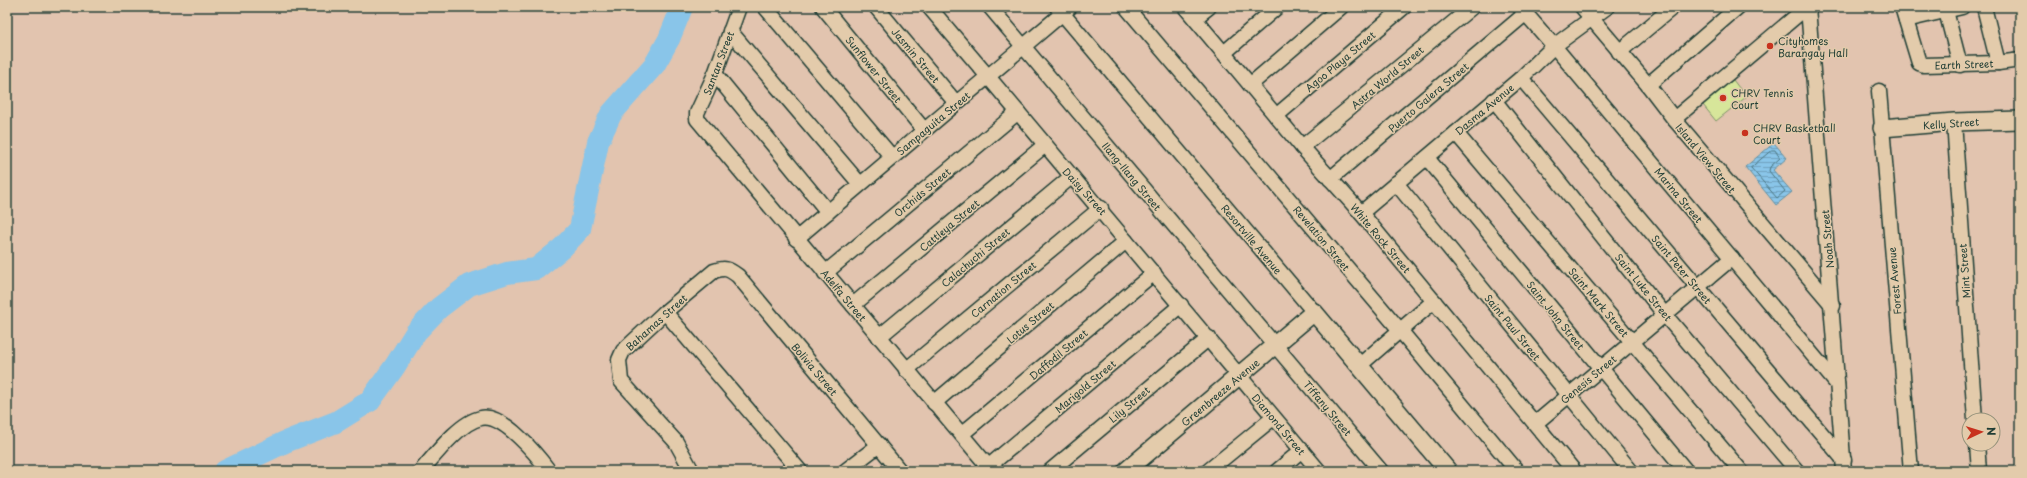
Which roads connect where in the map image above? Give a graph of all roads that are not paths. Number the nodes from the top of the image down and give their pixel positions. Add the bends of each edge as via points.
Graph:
1 (739, 7) edge
2 (765, 7) edge
3 (823, 7) edge
4 (876, 7) edge
5 (929, 7) edge
6 (990, 7) edge
7 (1126, 7) edge
8 (1185, 7) edge
9 (1209, 7) edge
10 (1276, 7) edge
11 (1341, 7) edge
12 (1404, 7) edge
13 (1472, 7) edge
14 (1582, 7) edge
15 (1607, 7) edge
16 (1673, 7) edge
17 (1738, 7) edge
18 (1808, 7) edge
19 (1962, 7) edge
20 (1984, 7) edge
21 (1063, 9) edge
22 (1522, 10) edge
23 (1946, 11) junction
24 (1904, 14) edge
25 (1195, 18) junction
26 (1592, 19) junction
27 (730, 31) junction
28 (1554, 46) junction
29 (1023, 47) junction
30 (1619, 52) junction
31 (1224, 53) junction
32 (2020, 60) edge
33 (1998, 63) junction
34 (1960, 65) junction
35 (715, 74) junction
36 (988, 76) junction
37 (1521, 78) junction
38 (1250, 85) junction
39 (1648, 85) junction
40 (1878, 91) dead end
41 (1494, 100) junction
42 (956, 103) junction
43 (1018, 112) junction
44 (1276, 116) junction
45 (697, 119) joint
46 (1674, 119) junction
47 (2020, 121) edge
48 (1954, 122) junction
49 (1882, 128) junction
50 (924, 130) junction
51 (1456, 132) junction
52 (1045, 145) junction
53 (1302, 147) junction
54 (892, 157) junction
55 (1427, 158) junction
56 (1071, 177) junction
57 (1330, 179) junction
58 (1396, 183) junction
59 (860, 184) junction
60 (1101, 208) junction
61 (828, 212) junction
62 (1361, 213) junction
63 (796, 239) junction
64 (1126, 241) junction
65 (1732, 258) junction
66 (729, 269) joint
67 (825, 273) junction
68 (1154, 273) junction
69 (1698, 287) junction
70 (1434, 300) junction
71 (852, 305) junction
72 (1181, 305) junction
73 (1833, 306) junction
74 (665, 312) junction
75 (1314, 312) junction
76 (1665, 315) junction
77 (1400, 330) junction
78 (879, 337) junction
79 (1209, 338) junction
80 (1632, 342) junction
81 (1275, 345) junction
82 (1360, 365) junction
83 (1600, 369) junction
84 (906, 370) junction
85 (1240, 376) junction
86 (1837, 384) junction
87 (1568, 396) junction
88 (934, 403) junction
89 (1974, 412) edge
90 (1273, 418) junction
91 (1536, 423) junction
92 (962, 434) junction
93 (879, 445) junction
94 (1302, 450) junction
95 (1977, 452) edge
96 (1844, 466) edge
97 (990, 469) edge
98 (546, 470) edge
99 (421, 471) edge
100 (692, 471) edge
101 (800, 471) edge
102 (845, 471) edge
103 (900, 471) edge
104 (1050, 471) edge
105 (1126, 471) edge
106 (1208, 471) edge
107 (1277, 471) edge
108 (1319, 471) edge
109 (1381, 471) edge
110 (1448, 471) edge
111 (1516, 471) edge
112 (1574, 471) edge
113 (1631, 471) edge
114 (1686, 471) edge
115 (1741, 471) edge
116 (1797, 471) edge
117 (1911, 471) edge
118 (1978, 471) edge

1 - 27 street, Santan Street
2 - 54 street
3 - 50 street, Sunflower Street
4 - 42 street, Jasmin Street
5 - 36 street, Daisy Street
6 - 29 street, Ilang-Ilang Street
7 - 77 street, Revelation Street
8 - 25 street, White Rock Street
9 - 25 street
10 - 31 street
11 - 38 street
12 - 44 street, Agoo Playa Street
13 - 53 street, Astra World Street
14 - 26 street, Island View Street
15 - 26 street, Dasma Avenue
16 - 30 street
17 - 39 street
18 - 46 street
18 - 73 street, Noah Street
19 - 23 street
20 - 33 street
21 - 29 street, Sampaguita Street
21 - 75 street, Resortville Avenue
22 - 28 street, Marina Street
22 - 57 street, Puerto Galera Street
23 - 24 street
23 - 34 street
24 - 34 street, Earth Street via 1919,63
25 - 31 street, White Rock Street
26 - 28 street, Dasma Avenue
26 - 30 street, Island View Street
27 - 35 street, Santan Street
27 - 59 street
28 - 37 street, Dasma Avenue
28 - 65 street, Marina Street
29 - 36 street, Sampaguita Street
29 - 81 street, Ilang-Ilang Street
30 - 39 street, Island View Street
31 - 38 street, White Rock Street
32 - 33 street, Earth Street
33 - 34 street, Earth Street
35 - 45 street, Santan Street via 697,113
35 - 61 street
36 - 42 street, Sampaguita Street
36 - 43 street, Daisy Street
37 - 41 street, Dasma Avenue
37 - 69 street, Saint Peter Street
38 - 44 street, White Rock Street
39 - 46 street, Island View Street
40 - 49 street, Forest Avenue
41 - 51 street, Dasma Avenue
41 - 76 street, Saint Luke Street
42 - 50 street, Sampaguita Street
43 - 52 street, Daisy Street
43 - 67 street, Orchids Street
44 - 53 street, White Rock Street
45 - 63 street, Adelfa Street
46 - 73 street, Island View Street
47 - 48 street, Kelly Street
48 - 49 street, Kelly Street
48 - 89 street, Mint Street
49 - 117 street, Forest Avenue
50 - 54 street, Sampaguita Street
51 - 55 street, Dasma Avenue
51 - 80 street, Saint Mark Street
52 - 56 street, Daisy Street
52 - 71 street, Cattleya Street
53 - 57 street, White Rock Street
54 - 59 street, Sampaguita Street
55 - 58 street, Dasma Avenue
55 - 83 street, Saint John Street
56 - 60 street, Daisy Street
56 - 78 street, Calachuchi Street
57 - 62 street, White Rock Street
58 - 62 street, Dasma Avenue
58 - 87 street, Saint Paul Street
59 - 61 street, Sampaguita Street
60 - 64 street, Daisy Street
60 - 84 street, Carnation Street
61 - 63 street, Sampaguita Street
62 - 70 street, White Rock Street
63 - 67 street, Adelfa Street
64 - 68 street, Daisy Street
64 - 88 street, Lotus Street
65 - 69 street, Genesis Street
65 - 86 street, Marina Street
66 - 74 street, Bahamas Street via 714,271
66 - 93 street, Bolivia Street via 738,276
67 - 71 street, Adelfa Street
68 - 72 street, Daisy Street
68 - 92 street, Daffodil Street
69 - 76 street, Genesis Street
69 - 96 street, Saint Peter Street
70 - 77 street
70 - 91 street, White Rock Street
71 - 78 street, Adelfa Street
72 - 79 street, Daisy Street
72 - 97 street, Marigold Street
73 - 86 street, Noah Street
74 - 100 street, Bahamas Street via 623,351 619,360 619,371 621,381 676,442
74 - 101 street
75 - 81 street, Greenbreeze Avenue
75 - 82 street, Resortville Avenue
76 - 80 street, Genesis Street
76 - 116 street, Saint Luke Street
77 - 82 street
77 - 111 street, Revelation Street
78 - 84 street, Adelfa Street
79 - 85 street, Daisy Street
79 - 104 street, Lily Street
80 - 83 street, Genesis Street
80 - 115 street, Saint Mark Street
81 - 85 street, Greenbreeze Avenue
81 - 109 street, Tiffany Street
82 - 110 street, Resortville Avenue
83 - 87 street, Genesis Street
83 - 114 street, Saint John Street
84 - 88 street, Adelfa Street
85 - 90 street, Diamond Street
85 - 105 street, Greenbreeze Avenue
86 - 96 street, Noah Street
87 - 91 street, Genesis Street
87 - 113 street, Saint Paul Street
88 - 92 street, Adelfa Street
90 - 94 street, Diamond Street
90 - 106 street
91 - 112 street, White Rock Street
92 - 97 street, Adelfa Street
93 - 102 street
93 - 103 street, Bolivia Street
94 - 107 street
94 - 108 street, Diamond Street
95 - 118 street
98 - 99 street via 528,446 510,430 492,418 482,417 473,420

